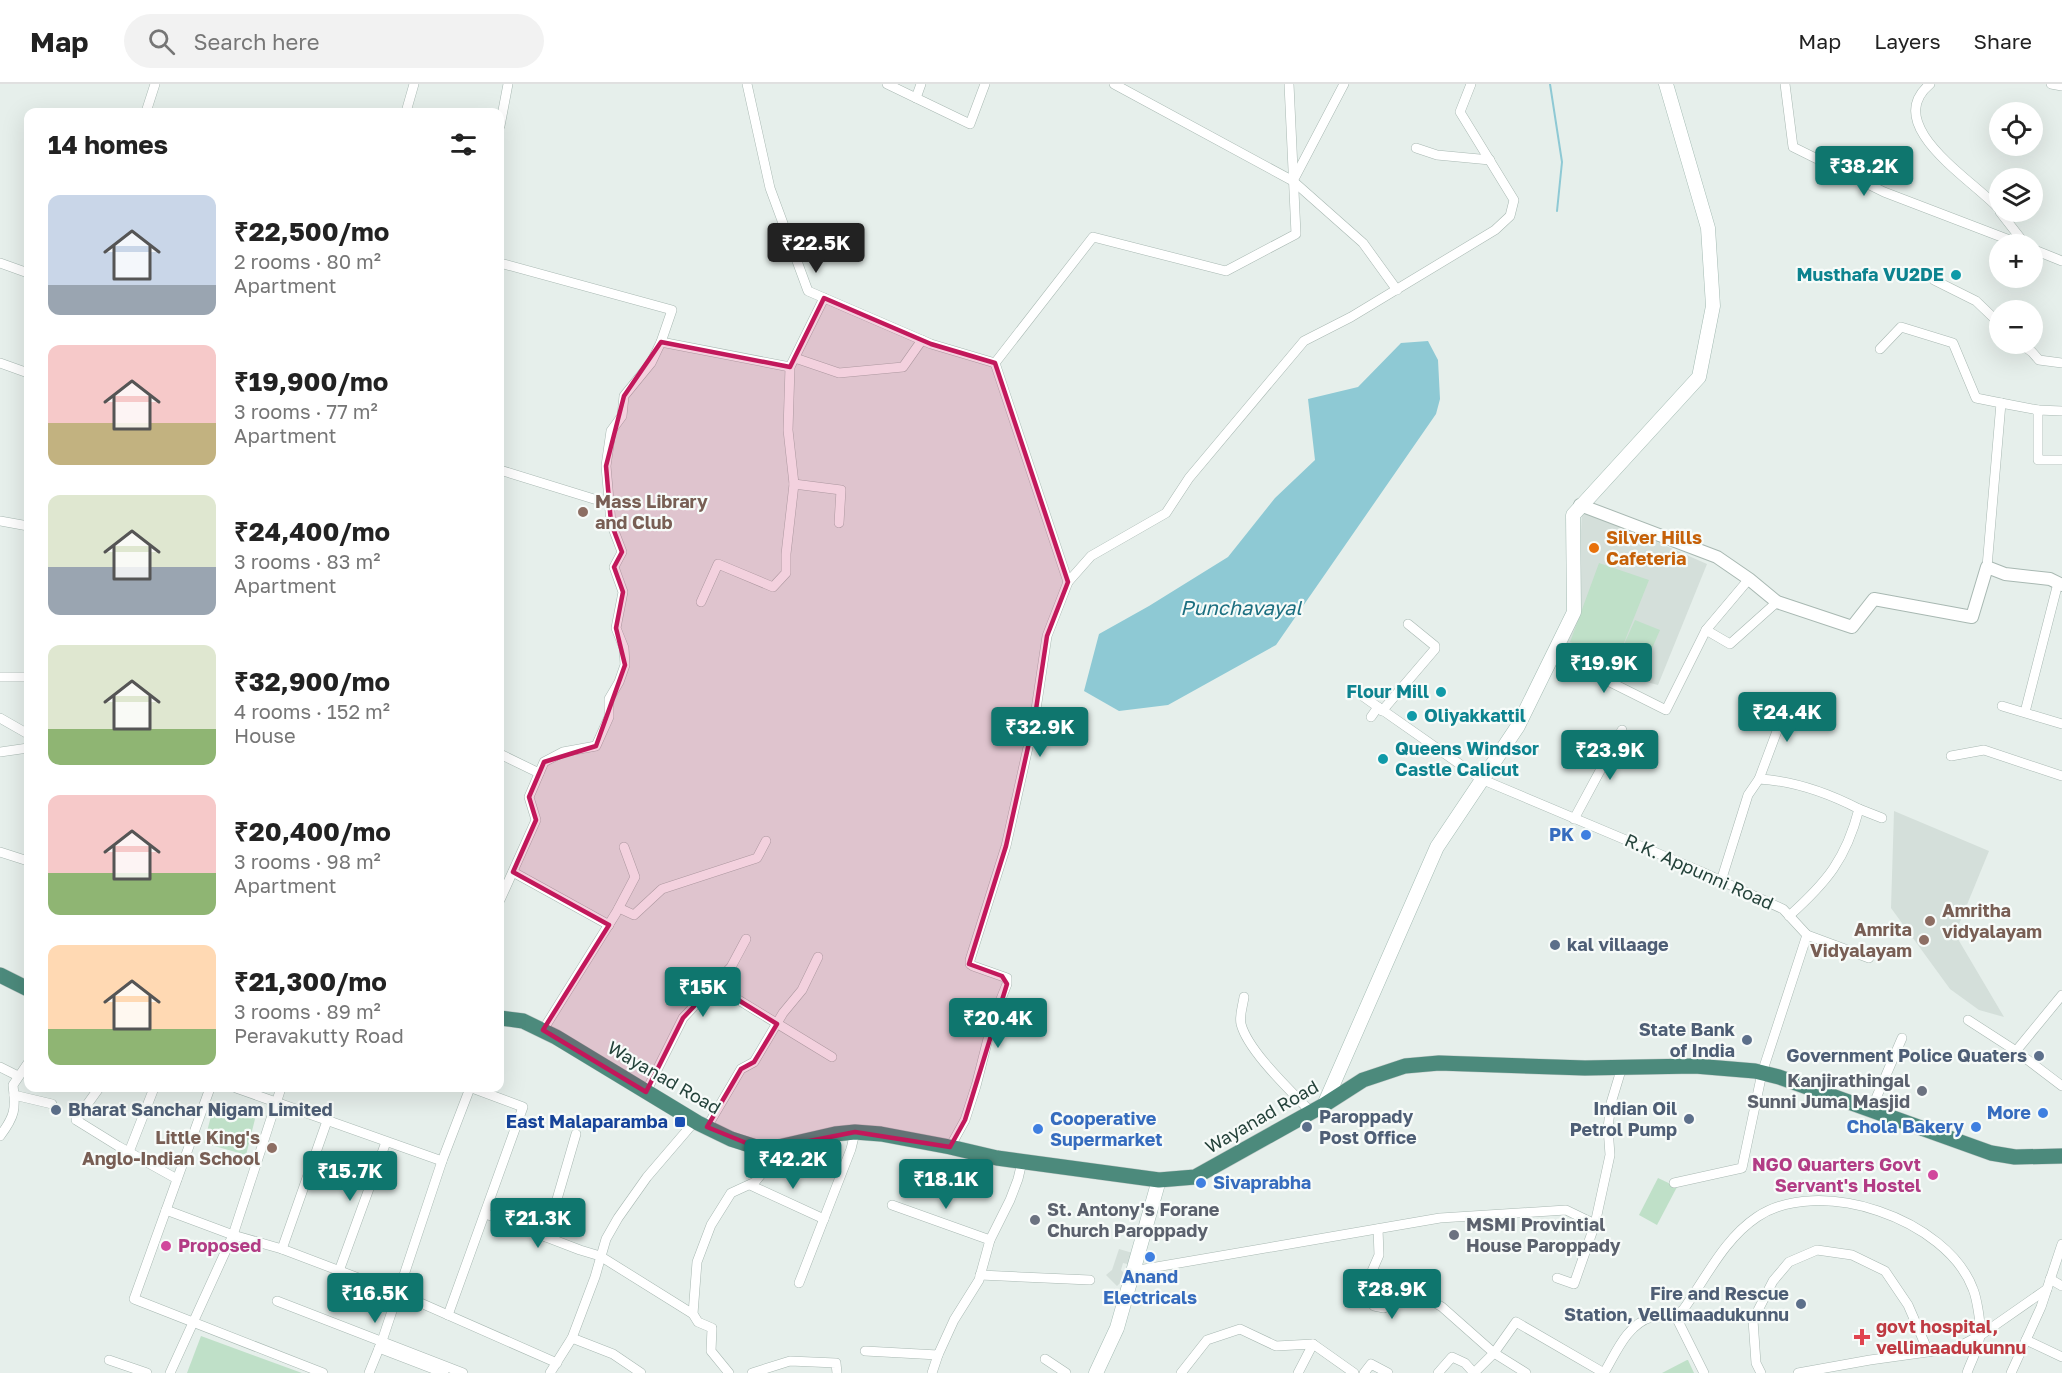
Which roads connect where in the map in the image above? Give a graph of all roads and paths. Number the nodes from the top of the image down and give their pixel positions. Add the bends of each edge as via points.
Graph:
1 (155, 84) edge
2 (414, 84) edge
3 (508, 84) edge
4 (747, 84) edge
5 (887, 84) edge
6 (921, 84) edge
7 (985, 84) edge
8 (1114, 84) edge
9 (1289, 84) edge
10 (1344, 84) edge
11 (1471, 84) edge
12 (1666, 84) edge
13 (1785, 84) edge
14 (1930, 84) edge
15 (2051, 84) edge
16 (2062, 86) edge
17 (916, 98) junction
18 (147, 108) edge
19 (407, 108) edge
20 (503, 108) edge
21 (1416, 148) dead end
22 (1490, 160) junction
23 (1293, 181) junction
24 (1989, 201) edge
25 (2008, 222) edge
26 (1994, 234) edge
27 (2017, 234) edge
28 (2043, 253) edge
29 (2062, 261) edge
30 (0, 263) edge
31 (504, 263) edge
32 (24, 272) edge
33 (1934, 280) dead end
34 (1397, 290) junction
35 (824, 298) junction
36 (1989, 314) edge
37 (921, 340) junction
38 (661, 342) junction
39 (1880, 349) dead end
40 (2034, 354) edge
41 (0, 363) edge
42 (793, 363) junction
43 (995, 363) junction
44 (2062, 363) edge
45 (24, 372) edge
46 (2001, 403) junction
47 (2038, 410) junction
48 (2062, 411) edge
49 (2062, 460) edge
50 (504, 471) edge
51 (794, 484) junction
52 (610, 504) junction
53 (1580, 505) junction
54 (0, 521) edge
55 (839, 523) dead end
56 (24, 525) edge
57 (1987, 567) junction
58 (1749, 579) junction
59 (1068, 582) junction
60 (2060, 584) edge
61 (701, 602) dead end
62 (1777, 602) junction
63 (1408, 624) dead end
64 (1706, 630) junction
65 (1552, 656) junction
66 (0, 677) edge
67 (24, 677) edge
68 (1364, 697) dead end
69 (1789, 699) dead end
70 (2002, 706) dead end
71 (1380, 709) junction
72 (2025, 712) junction
73 (1371, 717) dead end
74 (0, 718) edge
75 (2062, 724) edge
76 (1623, 730) dead end
77 (24, 732) edge
78 (24, 749) edge
79 (0, 752) edge
80 (504, 756) edge
81 (1951, 756) dead end
82 (539, 773) junction
83 (2062, 776) edge
84 (1481, 779) junction
85 (1759, 779) junction
86 (1859, 809) junction
87 (1882, 818) dead end
88 (1574, 819) junction
89 (766, 841) dead end
90 (624, 847) dead end
91 (0, 852) edge
92 (24, 860) edge
93 (513, 872) junction
94 (1721, 881) junction
95 (504, 891) edge
96 (619, 908) junction
97 (1789, 916) junction
98 (609, 926) junction
99 (1807, 935) junction
100 (746, 939) dead end
101 (818, 957) dead end
102 (1869, 958) dead end
103 (0, 975) edge
104 (714, 985) junction
105 (24, 987) edge
106 (2062, 995) edge
107 (1244, 997) dead end
108 (504, 1019) edge
109 (1968, 1020) dead end
110 (777, 1024) junction
111 (543, 1030) junction
112 (1902, 1038) dead end
113 (2016, 1051) junction
114 (832, 1057) dead end
115 (0, 1067) edge
116 (1622, 1067) junction
117 (24, 1068) edge
118 (1762, 1073) junction
119 (18, 1076) junction
120 (2062, 1086) edge
121 (96, 1092) edge
122 (152, 1092) edge
123 (209, 1092) edge
124 (248, 1092) edge
125 (279, 1092) edge
126 (469, 1092) edge
127 (482, 1092) edge
128 (646, 1092) junction
129 (14, 1095) junction
130 (276, 1101) junction
131 (52, 1104) dead end
132 (1317, 1109) junction
133 (1871, 1110) junction
134 (327, 1121) junction
135 (701, 1124) junction
136 (855, 1132) junction
137 (576, 1134) dead end
138 (0, 1136) edge
139 (386, 1142) junction
140 (783, 1147) junction
141 (950, 1147) junction
142 (129, 1152) junction
143 (2062, 1156) edge
144 (442, 1161) junction
145 (1022, 1162) junction
146 (177, 1179) junction
147 (1159, 1180) junction
148 (1674, 1183) dead end
149 (750, 1185) junction
150 (892, 1204) dead end
151 (166, 1210) junction
152 (486, 1214) junction
153 (824, 1219) junction
154 (1595, 1224) junction
155 (1378, 1229) junction
156 (234, 1235) junction
157 (546, 1237) junction
158 (990, 1240) junction
159 (2062, 1244) edge
160 (282, 1249) junction
161 (600, 1256) junction
162 (1133, 1270) junction
163 (339, 1271) junction
164 (980, 1275) junction
165 (1557, 1278) dead end
166 (2050, 1279) junction
167 (1090, 1280) dead end
168 (799, 1283) dead end
169 (2062, 1286) edge
170 (2047, 1289) junction
171 (398, 1293) junction
172 (277, 1301) dead end
173 (693, 1314) junction
174 (448, 1315) junction
175 (1675, 1315) junction
176 (192, 1322) junction
177 (1981, 1335) junction
178 (572, 1338) junction
179 (2026, 1340) junction
180 (1313, 1344) junction
181 (381, 1345) junction
182 (865, 1351) dead end
183 (1928, 1351) junction
184 (1494, 1353) junction
185 (938, 1356) junction
186 (2062, 1357) edge
187 (1045, 1359) dead end
188 (109, 1360) dead end
189 (557, 1363) junction
190 (147, 1373) edge
191 (170, 1373) edge
192 (323, 1373) edge
193 (369, 1373) edge
194 (444, 1373) edge
195 (463, 1373) edge
196 (550, 1373) edge
197 (641, 1373) edge
198 (729, 1373) edge
199 (752, 1373) edge
200 (837, 1373) edge
201 (932, 1373) edge
202 (1066, 1373) edge
203 (1096, 1373) edge
204 (1181, 1373) edge
205 (1298, 1373) edge
206 (1353, 1373) edge
207 (1364, 1373) edge
208 (1388, 1373) edge
209 (1438, 1373) edge
210 (1526, 1373) edge
211 (1604, 1373) edge
212 (1704, 1373) edge
213 (1761, 1373) edge
214 (1798, 1373) edge
215 (1967, 1373) edge
216 (2011, 1373) edge

1 - 18 street
2 - 19 street
3 - 20 street
4 - 35 street via 770,188 808,291
5 - 17 street
6 - 17 street
7 - 17 street via 970,124
8 - 23 street
9 - 23 street
10 - 23 street
11 - 22 street via 1460,112
12 - 53 main road via 1708,228 1713,306 1699,377
13 - 26 street via 1793,147 1884,192
14 - 24 street via 1922,91 1915,110 1918,128 1938,154
15 - 16 street
21 - 22 street via 1437,155
22 - 34 street via 1514,200 1510,216 1495,230
23 - 34 street via 1363,243
23 - 43 street via 1296,234 1226,271 1093,237
25 - 27 street
28 - 29 street
30 - 32 street
31 - 38 street via 672,310
33 - 36 street via 1976,302
34 - 59 street via 1304,341 1189,478 1166,513 1091,556
35 - 37 street
35 - 42 street
37 - 42 street via 903,367 839,373
37 - 43 street
38 - 42 street
38 - 52 street via 651,363 624,396 622,416 611,431 606,466
39 - 46 street via 1901,327 1953,343 1976,398
40 - 44 street via 2039,360
41 - 45 street
42 - 51 street via 788,430
43 - 59 street
46 - 47 street
46 - 57 street
47 - 48 street
47 - 49 street via 2038,460
50 - 52 street
51 - 55 street via 841,490
51 - 61 street via 786,573 773,587 718,564
52 - 82 street via 622,552 614,567 623,592 616,628 624,648 625,665 609,699 609,717 596,746 563,753 544,762
53 - 58 street via 1718,557
53 - 65 main road via 1573,515 1574,612
54 - 56 street
57 - 60 street
57 - 62 street via 1972,617 1874,599 1852,627
58 - 62 street
58 - 64 street
59 - 141 street via 1047,636 1035,716 1006,846 970,960 973,966 1007,978 1007,984 993,1019 965,1120
60 - 72 street
62 - 64 street via 1730,644
63 - 71 street via 1435,649
64 - 65 street via 1666,710
65 - 84 main road via 1518,726
66 - 67 street
68 - 71 street, R.K. Appunni Road
69 - 85 street
70 - 72 street
71 - 73 street
71 - 84 street, R.K. Appunni Road
72 - 75 street
74 - 77 street
76 - 88 street
78 - 79 street
80 - 82 street
81 - 83 street via 1984,750
82 - 93 street via 530,797 536,820
84 - 88 street, R.K. Appunni Road
84 - 132 main road via 1437,848
85 - 86 street via 1784,781 1839,798
85 - 94 street via 1748,795
86 - 87 street
86 - 97 street via 1853,833 1838,863 1817,891
88 - 94 street, R.K. Appunni Road
89 - 96 street via 757,858 662,889 634,915
90 - 96 street via 635,877
91 - 92 street
93 - 95 street
93 - 98 street
94 - 97 street, R.K. Appunni Road via 1783,909
96 - 98 street
97 - 99 street, R.K. Appunni Road
98 - 111 street
99 - 102 street
99 - 118 street
100 - 104 street via 731,967
101 - 110 street via 802,990
103 - 105 highway
104 - 110 street
104 - 128 street via 683,1018
106 - 113 street
107 - 132 street via 1240,1022 1245,1036 1263,1059
108 - 111 highway, Wayanad Road
109 - 113 street
110 - 114 street
110 - 135 street via 754,1062 741,1069
111 - 128 highway, Wayanad Road
112 - 133 street
113 - 120 street
115 - 119 street
116 - 118 highway, Wayanad Road via 1695,1066
116 - 132 highway, Wayanad Road via 1439,1063 1405,1066 1363,1080
116 - 154 street via 1611,1103 1610,1155
117 - 119 street
118 - 133 highway, Wayanad Road
118 - 148 street via 1742,1168
119 - 129 street via 13,1085
121 - 142 street via 76,1120
122 - 142 street
123 - 146 street
124 - 130 street
125 - 130 street
126 - 144 street
127 - 152 street via 523,1107
128 - 135 highway, Wayanad Road
129 - 131 street
129 - 138 street via 16,1106 11,1121
130 - 134 street
130 - 156 street
132 - 147 highway, Wayanad Road via 1196,1177
133 - 143 highway, Wayanad Road via 1991,1153
134 - 139 street
134 - 160 street
135 - 140 highway, Wayanad Road via 756,1147
135 - 161 street via 647,1177 618,1218
136 - 140 highway, Wayanad Road
136 - 141 highway, Wayanad Road
136 - 153 street
137 - 157 street
139 - 144 street
139 - 163 street
140 - 149 street
141 - 145 highway, Wayanad Road
142 - 146 street
144 - 171 street
145 - 147 highway, Wayanad Road
145 - 158 street via 1010,1200
146 - 151 street
147 - 162 main road
149 - 153 street
149 - 173 street via 731,1193 711,1225 697,1262
150 - 158 street
151 - 156 street
151 - 176 street via 134,1299
152 - 157 street
152 - 174 street
153 - 168 street
154 - 155 street via 1566,1210 1440,1218
154 - 165 street via 1574,1284
155 - 162 street
155 - 184 street via 1379,1255 1365,1296 1374,1306 1384,1308 1405,1285 1442,1307
156 - 160 street
156 - 176 street
157 - 161 street
158 - 164 street
159 - 166 street
160 - 163 street
161 - 173 street
161 - 178 street
162 - 203 main road via 1117,1328
163 - 171 street
164 - 167 street
164 - 185 street
166 - 169 street
166 - 170 street
170 - 177 street
170 - 179 street
171 - 174 street
171 - 181 street
172 - 181 street
173 - 198 street via 698,1322 712,1328 711,1351
174 - 189 street
175 - 177 street via 1683,1310 1732,1237 1758,1216 1788,1203 1829,1200 1903,1220 1941,1244 1974,1290
175 - 211 street via 1652,1317 1640,1323 1626,1335
175 - 212 street
176 - 191 street
176 - 192 street
177 - 183 street via 1956,1348
177 - 215 street
178 - 189 street
178 - 197 street via 613,1354
179 - 186 street
179 - 216 street
180 - 204 street via 1276,1346 1240,1329 1207,1340
180 - 205 street
180 - 206 street
181 - 193 street
181 - 194 street
181 - 195 street
182 - 185 street
183 - 213 street via 1908,1305 1886,1271 1852,1255 1817,1250 1789,1262 1773,1281 1753,1320 1756,1363
183 - 214 street
184 - 209 street via 1474,1373 1452,1357
184 - 210 street
184 - 211 street via 1516,1322
185 - 201 street
187 - 202 street
188 - 190 street
189 - 196 street
199 - 200 street via 790,1361 836,1363
207 - 208 street via 1371,1364

